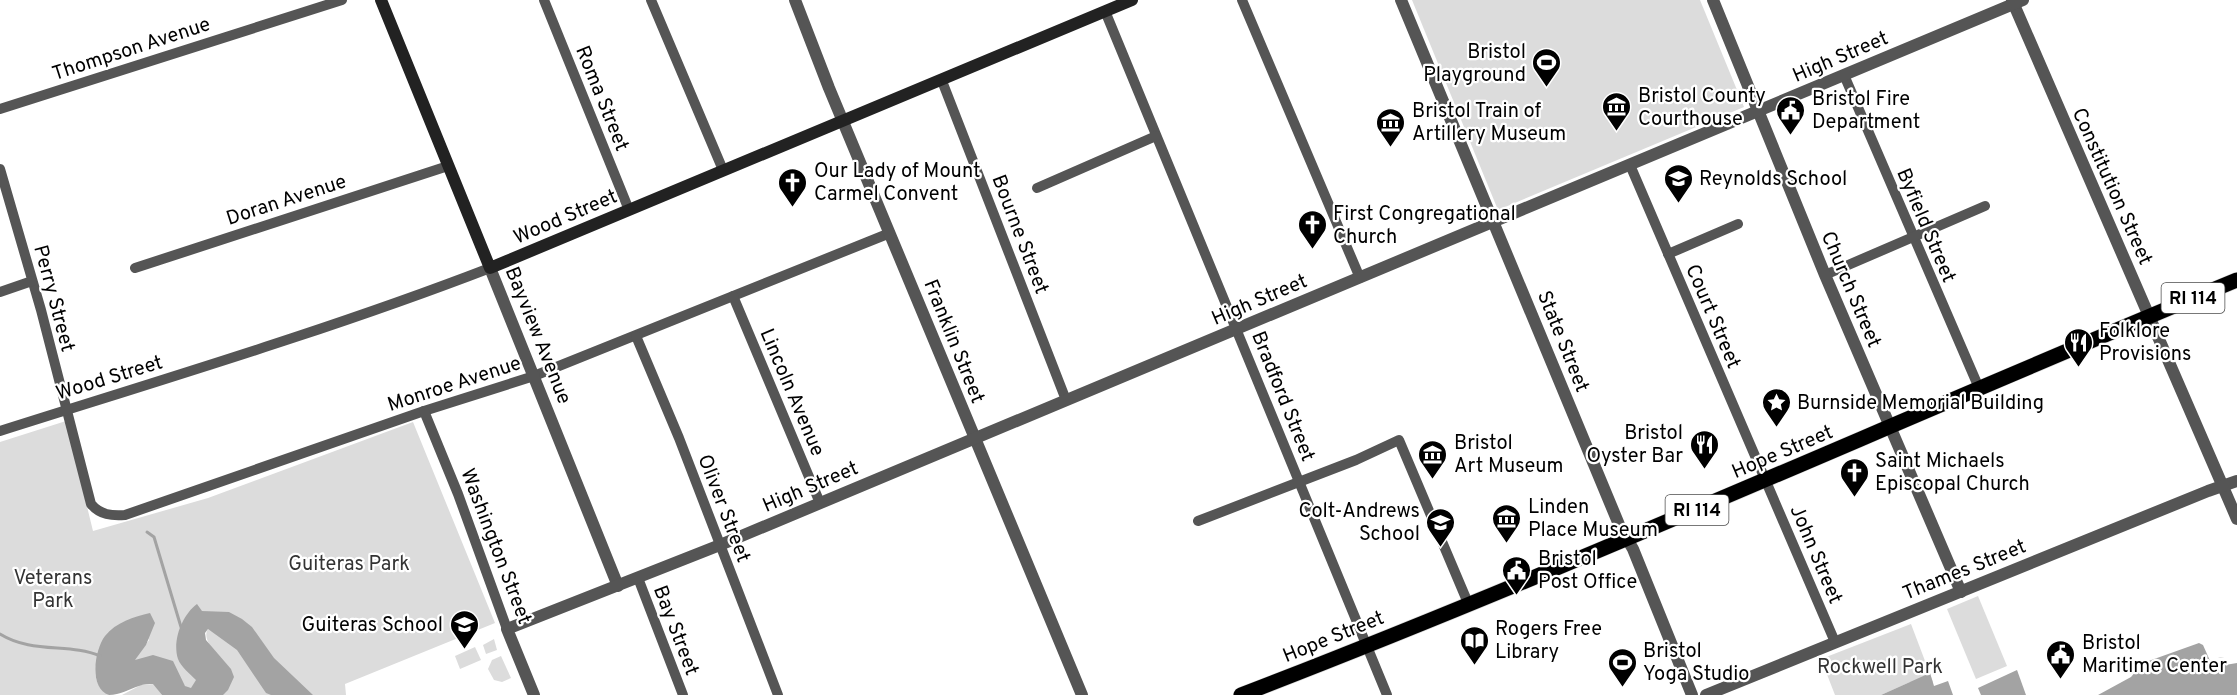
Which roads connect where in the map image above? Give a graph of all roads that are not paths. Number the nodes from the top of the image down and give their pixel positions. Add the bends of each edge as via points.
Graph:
1 (342, 0) edge
2 (381, 0) edge
3 (544, 0) edge
4 (651, 0) edge
5 (795, 0) edge
6 (1132, 0) edge
7 (1242, 0) edge
8 (1401, 0) edge
9 (1713, 0) edge
10 (2016, 1) edge
11 (1106, 11) junction
12 (1844, 75) junction
13 (942, 81) junction
14 (0, 110) edge
15 (1757, 112) junction
16 (842, 120) junction
17 (1156, 136) junction
18 (1630, 165) junction
19 (448, 166) junction
20 (0, 170) edge
21 (723, 170) junction
22 (1037, 188) dead end
23 (1985, 207) dead end
24 (628, 210) junction
25 (1493, 222) junction
26 (1738, 224) dead end
27 (890, 233) junction
28 (1913, 236) junction
29 (1668, 254) junction
30 (135, 268) dead end
31 (490, 268) junction
32 (1825, 275) junction
33 (1360, 278) junction
34 (2237, 280) edge
35 (32, 281) junction
36 (0, 292) edge
37 (733, 296) junction
38 (2149, 316) junction
39 (1237, 329) junction
40 (636, 336) junction
41 (534, 376) junction
42 (1979, 388) junction
43 (1066, 400) junction
44 (66, 410) junction
45 (424, 411) junction
46 (1890, 427) junction
47 (0, 431) edge
48 (974, 438) junction
49 (1767, 480) junction
50 (2237, 481) edge
51 (1300, 482) junction
52 (2222, 486) junction
53 (820, 503) junction
54 (125, 515) joint
55 (2237, 519) edge
56 (1198, 521) dead end
57 (1628, 538) junction
58 (720, 545) junction
59 (638, 578) junction
60 (618, 586) junction
61 (1961, 592) junction
62 (1468, 603) junction
63 (507, 628) junction
64 (1835, 642) junction
65 (1368, 645) junction
66 (534, 695) edge
67 (683, 695) edge
68 (778, 695) edge
69 (1082, 695) edge
70 (1241, 695) edge
71 (1387, 695) edge
72 (1692, 695) edge
73 (1706, 695) edge

1 - 14 street, Thompson Avenue
2 - 19 main road, Bayview Avenue
3 - 24 street, Roma Street
4 - 21 street
5 - 16 street, Franklin Street
6 - 11 main road, Wood Street
7 - 33 street
8 - 25 street, State Street
9 - 15 street, Church Street
10 - 12 street, High Street
10 - 38 street, Constitution Street
11 - 13 main road, Wood Street
11 - 17 street, Bradford Street
12 - 15 street, High Street
12 - 28 street, Byfield Street
13 - 16 main road, Wood Street
13 - 43 street, Bourne Street
15 - 18 street, High Street
15 - 32 street, Church Street
16 - 21 main road, Wood Street
16 - 27 street, Franklin Street
17 - 22 street
17 - 39 street, Bradford Street
18 - 25 street, High Street
18 - 29 street, Court Street
19 - 30 street, Doran Avenue
19 - 31 main road, Bayview Avenue
20 - 35 street, Perry Street
21 - 24 main road, Wood Street
23 - 28 street
24 - 31 main road, Wood Street
25 - 33 street, High Street
25 - 57 street, State Street
26 - 29 street
27 - 37 street, Monroe Avenue
27 - 48 street, Franklin Street
28 - 32 street
28 - 42 street, Byfield Street
29 - 49 street, Court Street
31 - 41 street, Bayview Avenue
31 - 44 street, Wood Street
32 - 46 street, Church Street
33 - 39 street, High Street
34 - 38 main road, Hope Street / RI 114
35 - 36 street
35 - 44 street, Perry Street
37 - 40 street, Monroe Avenue
37 - 53 street, Lincoln Avenue
38 - 42 main road, Hope Street / RI 114
38 - 52 street, Constitution Street
39 - 43 street, High Street
39 - 51 street, Bradford Street
40 - 41 street, Monroe Avenue
40 - 58 street, Oliver Street
41 - 45 street, Monroe Avenue
41 - 60 street, Bayview Avenue
42 - 46 main road, Hope Street / RI 114
43 - 48 street, High Street
44 - 47 street, Wood Street
44 - 54 street, Perry Street via 91,504 108,515
45 - 54 street, Monroe Avenue
45 - 63 street, Washington Street
46 - 49 main road, Hope Street / RI 114
46 - 61 street, Church Street
48 - 53 street, High Street
48 - 69 street, Franklin Street
49 - 57 main road, Hope Street / RI 114
49 - 64 street, John Street
50 - 52 street, Thames Street
51 - 56 street
51 - 62 street via 1400,440
51 - 65 street, Bradford Street
52 - 55 street, Constitution Street
52 - 61 street, Thames Street
53 - 58 street, High Street
57 - 62 main road, Hope Street / RI 114
57 - 72 street, State Street
58 - 59 street, High Street
58 - 68 street, Oliver Street
59 - 60 street, High Street
59 - 67 street, Bay Street
60 - 63 street, High Street
61 - 64 street, Thames Street
62 - 65 main road, Hope Street / RI 114
63 - 66 street, Washington Street
64 - 73 street, Thames Street
65 - 70 main road, Hope Street / RI 114
65 - 71 street, Bradford Street

